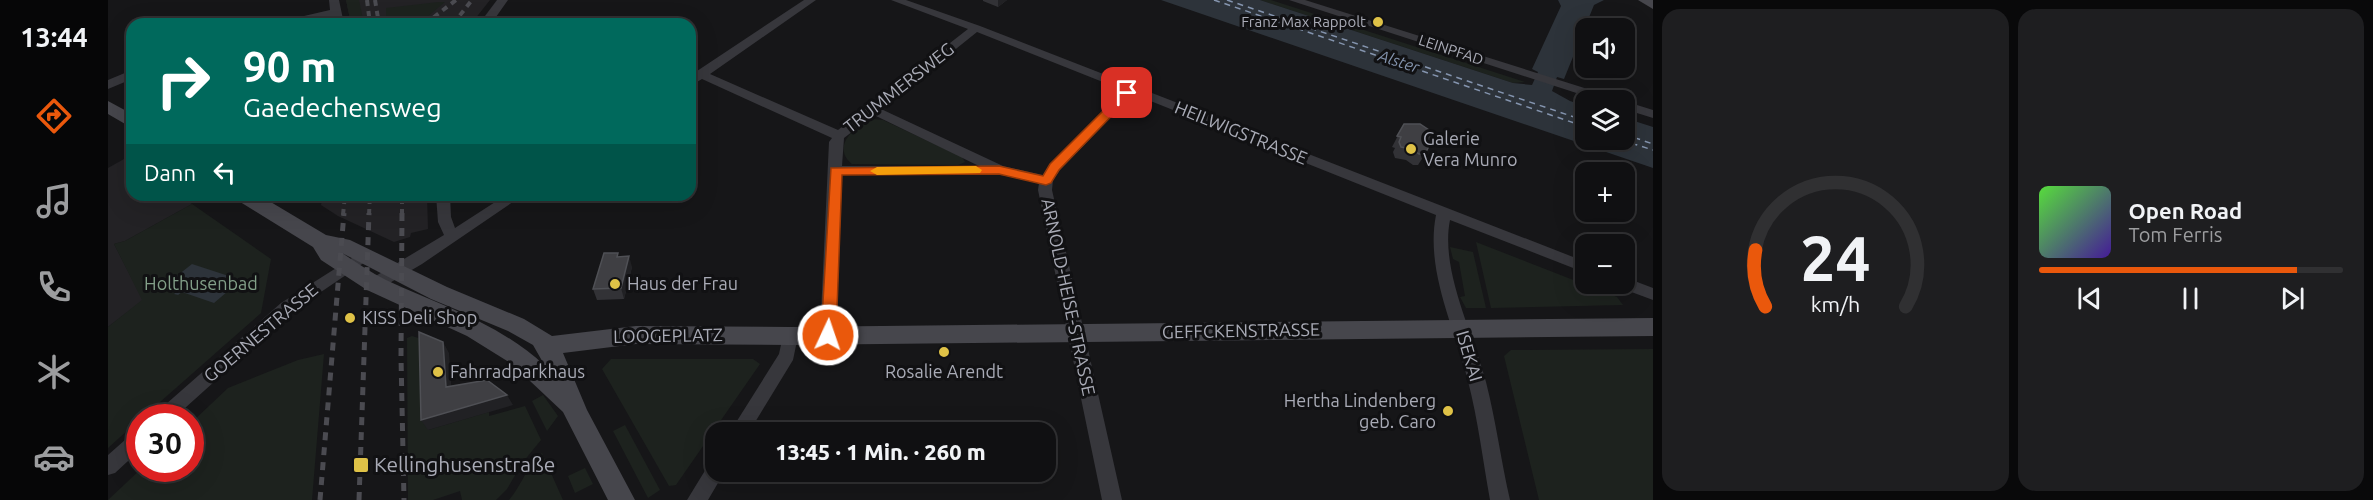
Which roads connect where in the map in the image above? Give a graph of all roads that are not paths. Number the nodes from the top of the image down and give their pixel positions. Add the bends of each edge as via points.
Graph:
1 (503, 0) edge
2 (811, 0) edge
3 (896, 0) edge
4 (1294, 0) edge
5 (1646, 0) edge
6 (1653, 4) edge
7 (336, 6) edge
8 (300, 18) edge
9 (490, 18) edge
10 (976, 28) junction
11 (701, 74) junction
12 (126, 77) edge
13 (696, 77) edge
14 (108, 85) edge
15 (1131, 89) junction
16 (1577, 90) edge
17 (109, 108) edge
18 (1635, 108) edge
19 (871, 109) junction
20 (1653, 114) edge
21 (126, 118) edge
22 (839, 136) junction
23 (999, 170) junction
24 (836, 171) junction
25 (1046, 180) junction
26 (254, 201) edge
27 (443, 201) edge
28 (507, 201) edge
29 (1444, 212) junction
30 (454, 236) junction
31 (355, 261) junction
32 (1575, 264) edge
33 (396, 273) junction
34 (375, 284) junction
35 (1635, 287) edge
36 (1653, 294) edge
37 (490, 314) junction
38 (448, 317) junction
39 (1653, 327) edge
40 (1461, 329) junction
41 (1076, 333) junction
42 (828, 335) junction
43 (790, 336) junction
44 (547, 360) junction
45 (178, 404) edge
46 (745, 422) edge
47 (126, 451) edge
48 (108, 467) edge
49 (708, 482) edge
50 (622, 500) edge
51 (697, 500) edge
52 (1112, 500) edge
53 (1500, 500) edge

1 - 9 street
2 - 11 street
3 - 10 street, HEILWIGSTRASSE
4 - 16 street, LEINPFAD
5 - 6 street
7 - 8 street
10 - 15 street, HEILWIGSTRASSE
10 - 19 street, TRUMMERSWEG
11 - 13 street
11 - 22 street
12 - 14 street
15 - 25 street, ARNOLD-HEISE-STRASSE
15 - 29 street, HEILWIGSTRASSE
17 - 21 street
18 - 20 street
19 - 22 street, TRUMMERSWEG
19 - 23 street
22 - 24 street, TRUMMERSWEG
23 - 24 street
23 - 25 street
24 - 42 street, TRUMMERSWEG
25 - 41 street, ARNOLD-HEISE-STRASSE
26 - 31 street via 321,242 328,255
27 - 30 street via 444,224
28 - 30 street
29 - 32 street, HEILWIGSTRASSE
29 - 40 street, ISEKAI via 1439,229 1450,297
30 - 33 street
31 - 33 street
31 - 34 street
31 - 45 street, GOERNESTRASSE via 287,306
33 - 34 street
33 - 37 street
34 - 38 street
35 - 36 street
37 - 38 street
37 - 44 street via 530,332
38 - 44 street via 499,343
39 - 40 street, GEFFCKENSTRASSE
40 - 41 street, GEFFCKENSTRASSE
40 - 53 street, ISEKAI via 1478,384
41 - 42 street, GEFFCKENSTRASSE
41 - 52 street, ARNOLD-HEISE-STRASSE
42 - 43 street, LOOGEPLATZ
43 - 44 street, LOOGEPLATZ via 636,335
43 - 46 street via 787,355
44 - 50 street
47 - 48 street
49 - 51 street

